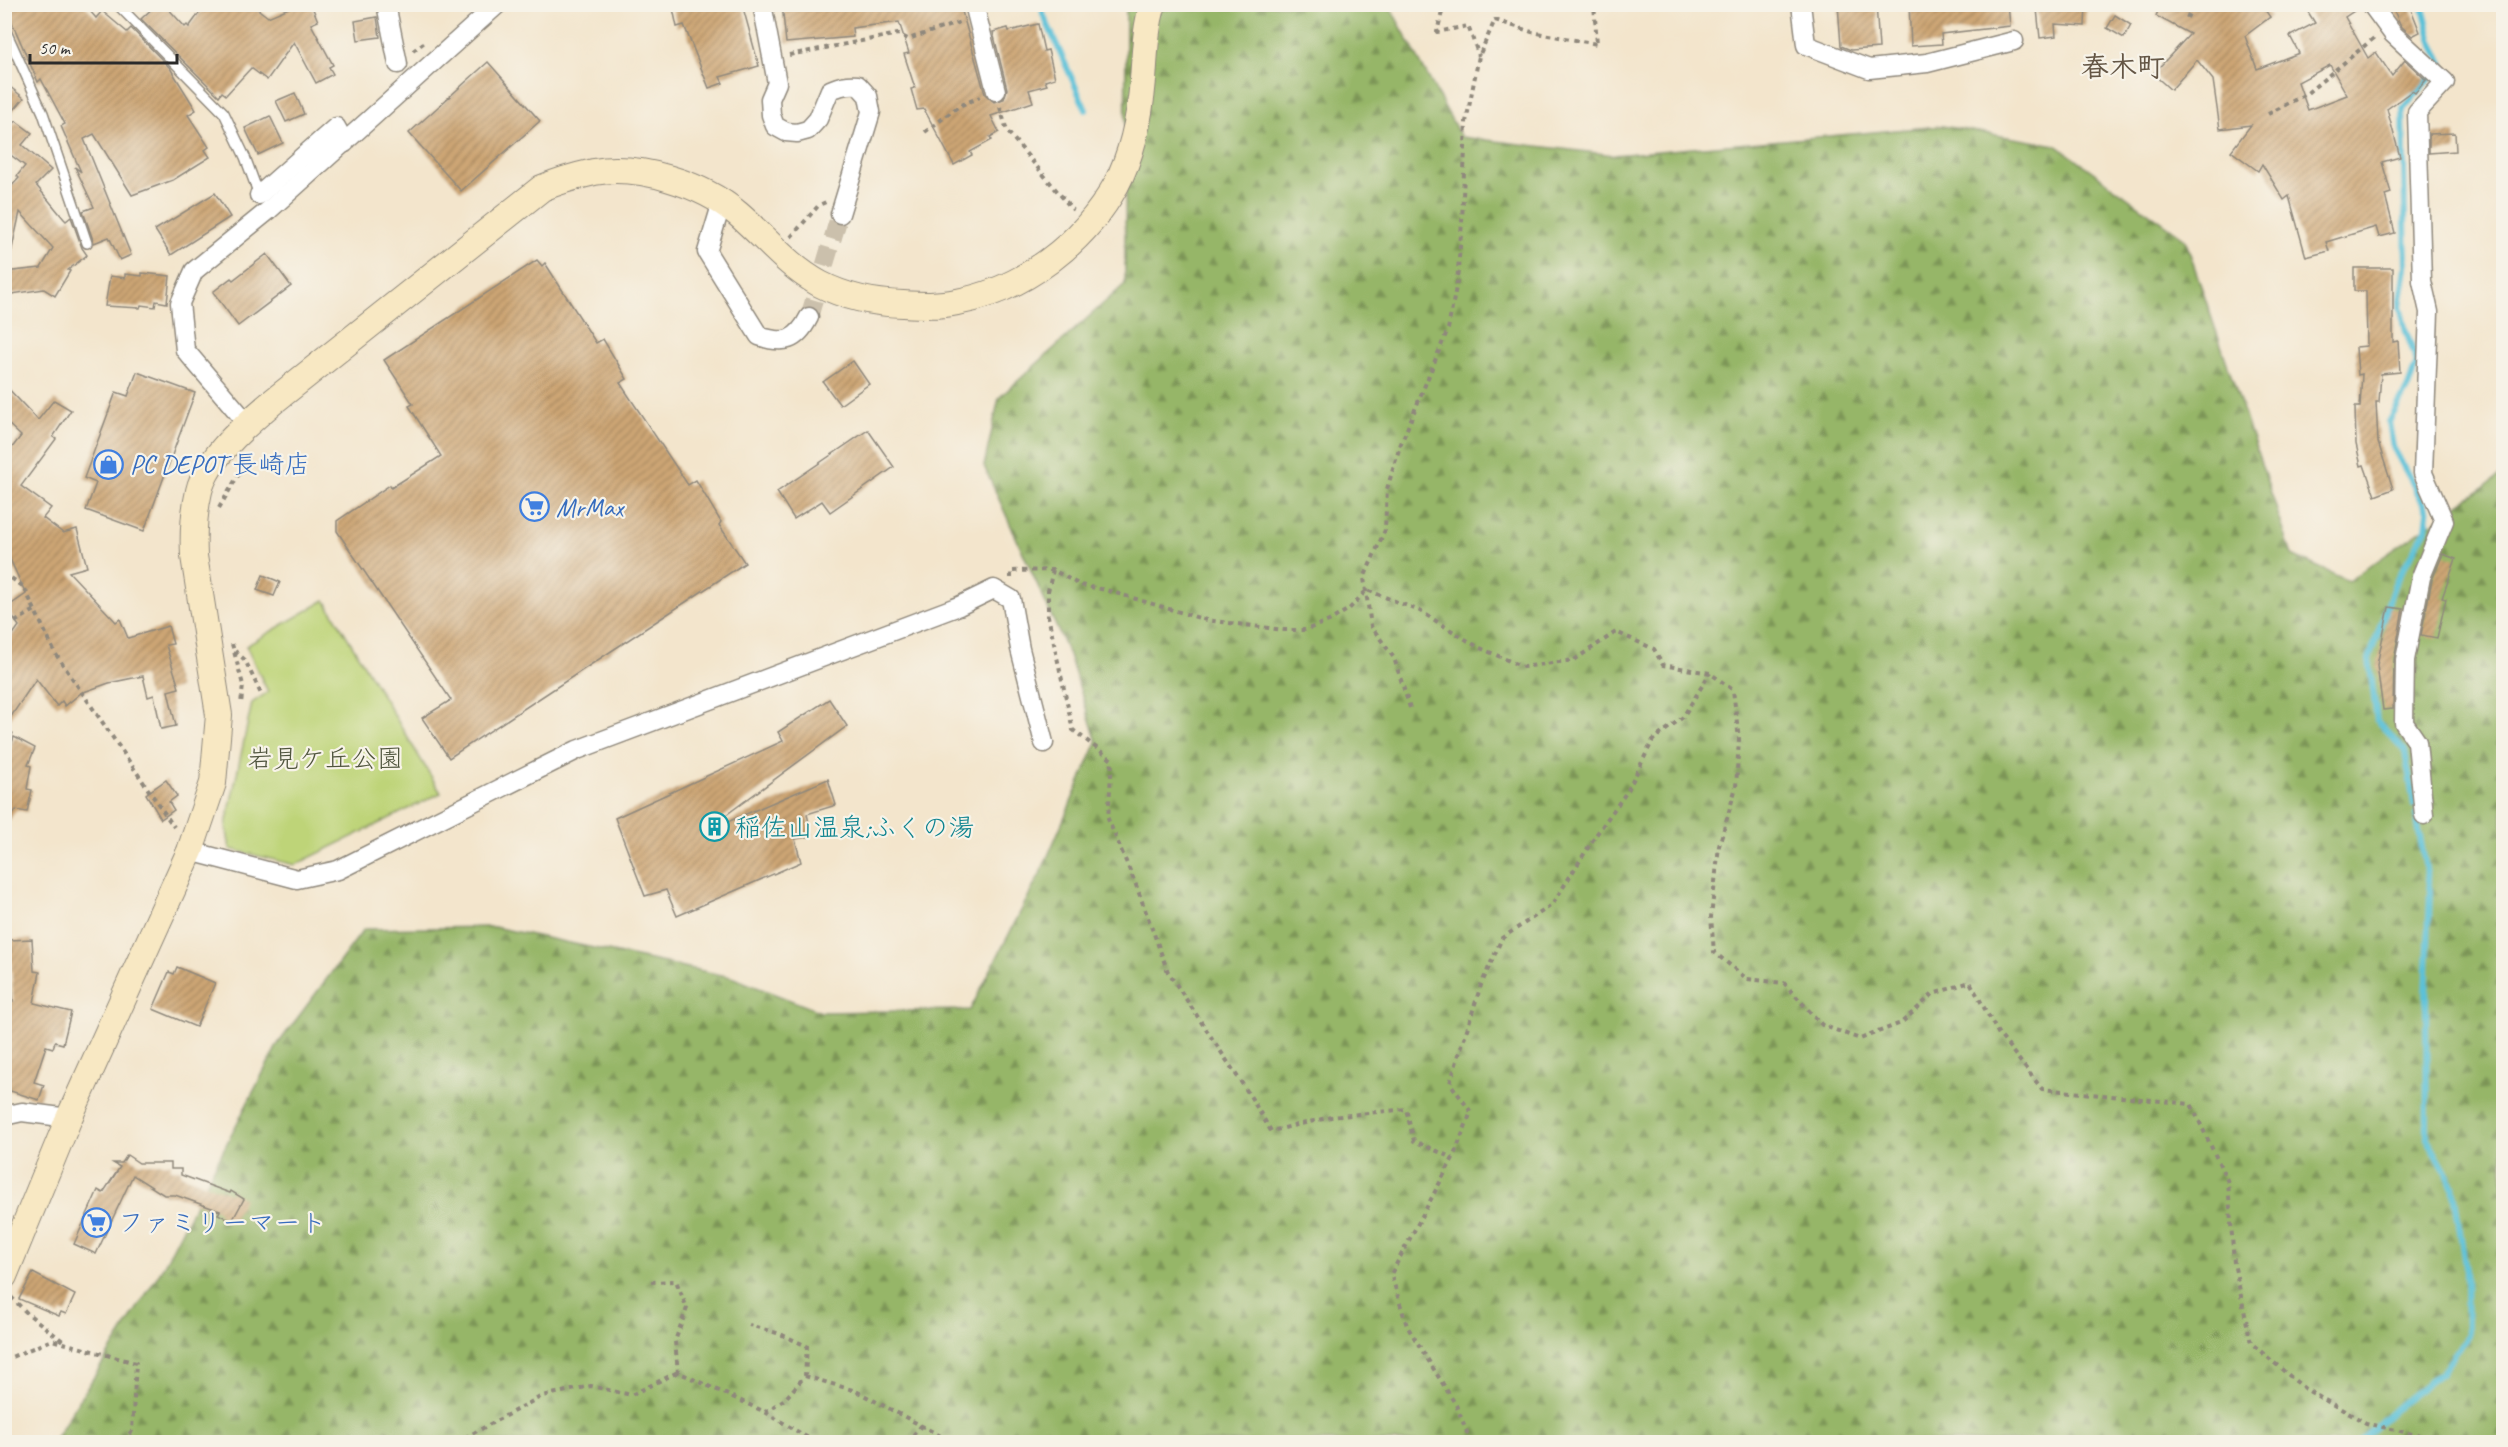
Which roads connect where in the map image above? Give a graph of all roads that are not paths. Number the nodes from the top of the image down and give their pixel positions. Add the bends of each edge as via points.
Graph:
1 (117, 4) edge
2 (386, 4) edge
3 (498, 4) edge
4 (762, 4) edge
5 (1153, 4) edge
6 (1801, 4) edge
7 (2371, 4) edge
8 (975, 11) edge
9 (4, 27) edge
10 (2014, 41) dead end
11 (398, 64) dead end
12 (996, 91) road end
13 (345, 143) junction
14 (259, 195) joint
15 (722, 202) junction
16 (840, 214) tunnel mouth
17 (87, 243) dead end
18 (808, 317) tunnel mouth
19 (247, 423) junction
20 (1044, 743) dead end
21 (2424, 815) dead end
22 (190, 851) junction
23 (4, 1116) edge
24 (69, 1118) junction
25 (4, 1276) edge

1 - 14 lane via 224,113
2 - 11 street
3 - 13 street
4 - 16 street via 777,83 770,99 775,126 786,132 808,130 818,119 830,90 838,87 858,85 868,96 871,112
5 - 15 street via 1147,26 1140,110 1115,186 1089,224 1056,256 1015,281 973,298 932,305 850,297 795,268
6 - 10 street via 1806,45 1869,69 1927,63
7 - 21 street via 2388,27 2445,82 2416,112 2422,281 2429,312 2423,472 2444,521 2421,577 2405,660 2404,723 2417,742
8 - 12 street
9 - 17 lane via 44,113
13 - 14 street via 336,127
13 - 19 street via 194,270 180,303 185,350
15 - 18 street via 707,252 759,336 787,340 801,332
15 - 19 street via 670,178 634,172 596,172 542,188
19 - 22 street via 218,455 199,489 194,556 219,715 213,783
20 - 22 street via 1011,598 994,590 577,750 338,870 297,879
22 - 24 street
23 - 24 street via 22,1112
24 - 25 street

